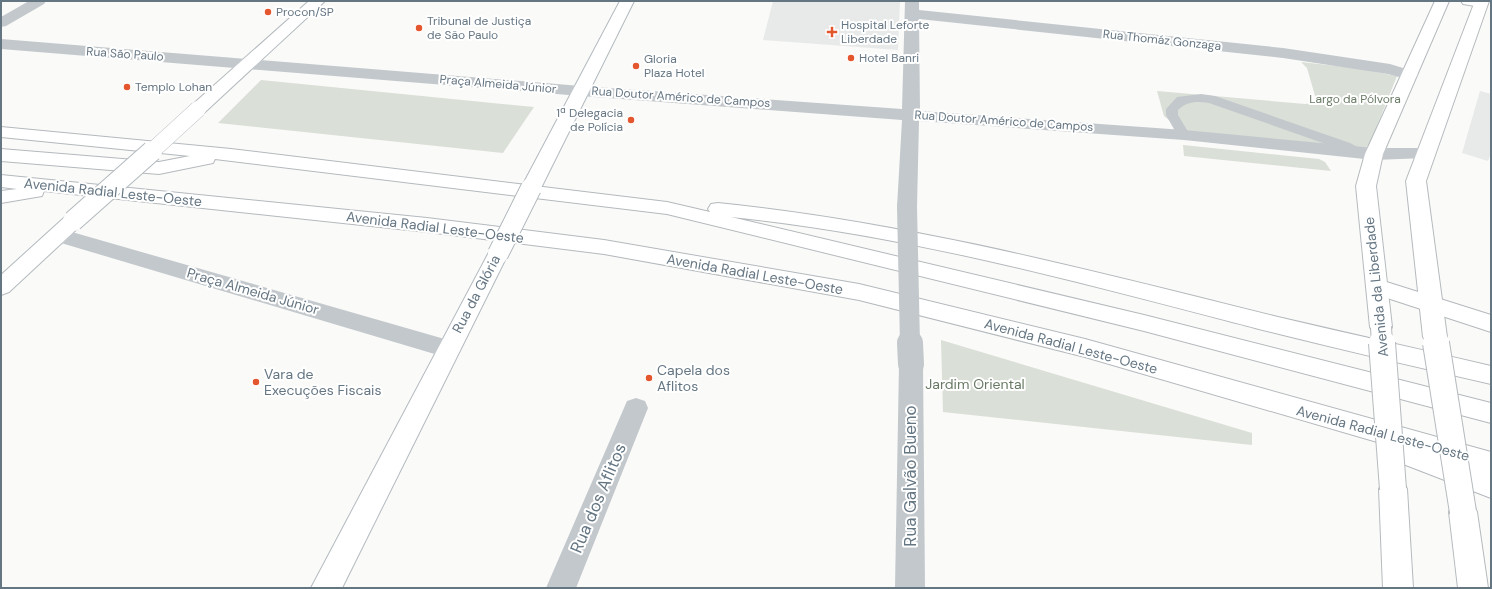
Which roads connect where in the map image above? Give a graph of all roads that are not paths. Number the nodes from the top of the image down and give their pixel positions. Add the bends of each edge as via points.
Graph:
1 (39, 1) edge
2 (318, 1) edge
3 (627, 1) edge
4 (1442, 1) edge
5 (1477, 2) edge
6 (912, 7) edge
7 (1, 23) edge
8 (1, 44) edge
9 (248, 64) junction
10 (1410, 75) junction
11 (581, 90) junction
12 (911, 114) junction
13 (1, 132) edge
14 (1184, 135) junction
15 (1365, 153) junction
16 (1426, 153) junction
17 (1, 155) edge
18 (231, 155) junction
19 (1, 180) edge
20 (64, 187) junction
21 (1, 197) edge
22 (667, 208) junction
23 (66, 228) junction
24 (1, 287) edge
25 (1377, 287) junction
26 (1430, 305) junction
27 (1491, 324) edge
28 (448, 349) junction
29 (1491, 375) edge
30 (1266, 400) junction
31 (636, 408) dead end
32 (1491, 414) edge
33 (1491, 463) edge
34 (1491, 486) edge
35 (326, 588) edge
36 (561, 588) edge
37 (910, 588) edge
38 (1398, 588) edge
39 (1473, 588) edge

1 - 7 street
2 - 9 main road
3 - 11 main road, Rua da Glória
4 - 10 main road, Avenida da Liberdade
5 - 16 main road
6 - 10 street, Rua Thomáz Gonzaga via 1283,53 1390,69
6 - 12 street
8 - 9 street, Rua São Paulo
9 - 11 street, Praça Almeida Júnior
9 - 23 main road, bridge
10 - 15 main road, Avenida da Liberdade
11 - 12 street, Rua Doutor Américo de Campos
11 - 28 main road, Rua da Glória, bridge
12 - 14 street, Rua Doutor Américo de Campos
12 - 37 street, Rua Galvão Bueno, bridge via 906,207 911,364
13 - 18 main road
14 - 15 street, Rua Doutor Américo de Campos
14 - 15 lane via 1172,115 1172,109 1181,100 1201,98 1221,101
15 - 16 street, Rua Doutor Américo de Campos
15 - 25 main road, Avenida da Liberdade
16 - 26 main road via 1416,181
17 - 18 main road via 158,168
18 - 22 main road
19 - 20 main road, Avenida Radial Leste-Oeste
20 - 21 main road
20 - 30 main road, Avenida Radial Leste-Oeste via 604,247 844,289 1085,348
22 - 29 main road via 722,209 776,215 912,238 1073,273 1281,326
22 - 32 main road via 1144,323
23 - 24 main road
23 - 28 street, Praça Almeida Júnior
25 - 26 main road
25 - 38 main road, Avenida da Liberdade, bridge
26 - 27 main road
26 - 39 main road, bridge
28 - 35 main road, Rua da Glória
30 - 33 main road, Avenida Radial Leste-Oeste
30 - 34 main road
31 - 36 street, Rua dos Aflitos

